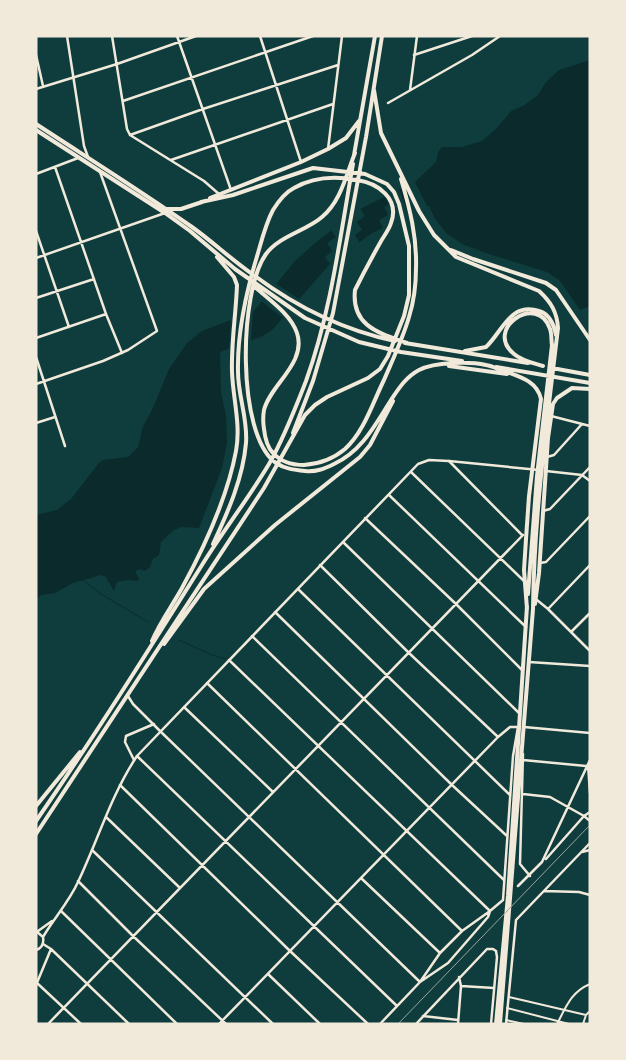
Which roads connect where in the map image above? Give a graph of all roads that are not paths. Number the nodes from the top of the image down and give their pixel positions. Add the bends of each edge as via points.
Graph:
1 (67, 36) edge
2 (112, 36) edge
3 (177, 36) edge
4 (196, 36) edge
5 (260, 36) edge
6 (313, 36) edge
7 (342, 36) edge
8 (375, 36) edge
9 (382, 36) edge
10 (417, 36) edge
11 (472, 36) edge
12 (500, 36) edge
13 (494, 38) edge
14 (179, 42) junction
15 (265, 52) junction
16 (36, 55) edge
17 (414, 55) junction
18 (117, 64) junction
19 (338, 65) junction
20 (74, 77) junction
21 (192, 77) junction
22 (36, 79) edge
23 (41, 82) junction
24 (276, 85) junction
25 (43, 86) junction
26 (36, 89) edge
27 (374, 90) junction
28 (410, 90) junction
29 (123, 101) junction
30 (388, 103) dead end
31 (332, 104) junction
32 (203, 109) junction
33 (288, 119) junction
34 (361, 119) junction
35 (36, 124) edge
36 (36, 130) edge
37 (130, 135) junction
38 (215, 144) junction
39 (84, 146) junction
40 (328, 149) junction
41 (77, 150) junction
42 (355, 153) junction
43 (78, 158) junction
44 (89, 159) junction
45 (170, 160) junction
46 (301, 162) junction
47 (55, 167) junction
48 (100, 171) junction
49 (36, 174) edge
50 (405, 187) junction
51 (231, 190) junction
52 (219, 194) junction
53 (201, 202) junction
54 (165, 211) junction
55 (120, 229) junction
56 (36, 231) edge
57 (81, 242) junction
58 (442, 245) junction
59 (211, 249) junction
60 (45, 255) junction
61 (36, 258) edge
62 (236, 269) junction
63 (94, 279) junction
64 (270, 290) junction
65 (57, 291) junction
66 (36, 298) edge
67 (106, 314) junction
68 (69, 327) junction
69 (36, 338) edge
70 (590, 340) edge
71 (556, 342) junction
72 (407, 343) junction
73 (459, 351) junction
74 (122, 353) junction
75 (36, 357) edge
76 (552, 357) junction
77 (391, 358) junction
78 (437, 365) junction
79 (486, 365) junction
80 (543, 366) junction
81 (590, 375) edge
82 (516, 376) junction
83 (44, 382) junction
84 (590, 383) edge
85 (36, 384) edge
86 (400, 386) junction
87 (590, 390) edge
88 (55, 416) junction
89 (551, 416) junction
90 (36, 423) edge
91 (582, 424) junction
92 (590, 426) edge
93 (65, 446) dead end
94 (288, 446) junction
95 (547, 457) junction
96 (449, 461) junction
97 (590, 467) edge
98 (534, 469) junction
99 (545, 471) junction
100 (411, 472) junction
101 (582, 475) junction
102 (590, 481) edge
103 (389, 494) junction
104 (543, 510) junction
105 (590, 516) edge
106 (365, 518) junction
107 (524, 537) junction
108 (342, 542) junction
109 (208, 555) junction
110 (501, 558) junction
111 (540, 563) junction
112 (320, 565) junction
113 (590, 565) edge
114 (532, 570) junction
115 (478, 581) junction
116 (526, 582) junction
117 (297, 588) junction
118 (537, 600) junction
119 (456, 604) junction
120 (527, 609) junction
121 (533, 609) junction
122 (548, 609) junction
123 (275, 612) junction
124 (590, 613) edge
125 (526, 627) junction
126 (432, 628) junction
127 (571, 632) junction
128 (252, 636) junction
129 (590, 651) edge
130 (409, 653) junction
131 (144, 656) junction
132 (229, 660) junction
133 (150, 662) junction
134 (528, 662) junction
135 (590, 666) edge
136 (523, 671) junction
137 (386, 676) junction
138 (207, 683) junction
139 (128, 696) junction
140 (363, 700) junction
141 (184, 707) junction
142 (519, 713) junction
143 (342, 722) junction
144 (154, 724) junction
145 (521, 727) junction
146 (160, 731) junction
147 (590, 733) edge
148 (93, 737) junction
149 (498, 737) junction
150 (318, 747) junction
151 (137, 756) junction
152 (134, 760) junction
153 (523, 760) junction
154 (590, 760) edge
155 (476, 762) junction
156 (587, 765) junction
157 (295, 770) junction
158 (120, 785) junction
159 (452, 785) junction
160 (273, 792) junction
161 (523, 794) junction
162 (590, 794) edge
163 (510, 795) junction
164 (36, 806) edge
165 (568, 807) junction
166 (430, 808) junction
167 (590, 812) edge
168 (584, 816) junction
169 (106, 817) junction
170 (249, 818) junction
171 (36, 821) edge
172 (590, 821) edge
173 (407, 832) junction
174 (36, 834) edge
175 (507, 836) junction
176 (225, 842) junction
177 (590, 843) edge
178 (92, 850) junction
179 (590, 850) edge
180 (580, 853) junction
181 (384, 855) junction
182 (542, 862) junction
183 (202, 865) junction
184 (530, 876) junction
185 (361, 878) junction
186 (504, 880) junction
187 (78, 881) junction
188 (518, 886) dead end
189 (180, 888) junction
190 (544, 891) junction
191 (590, 895) edge
192 (338, 902) junction
193 (61, 911) junction
194 (490, 911) junction
195 (156, 912) junction
196 (53, 920) junction
197 (314, 927) junction
198 (37, 931) edge
199 (462, 931) junction
200 (133, 936) junction
201 (43, 937) junction
202 (43, 944) junction
203 (51, 949) junction
204 (36, 950) edge
205 (290, 951) junction
206 (440, 953) junction
207 (111, 959) junction
208 (268, 974) junction
209 (459, 977) junction
210 (420, 982) junction
211 (88, 983) junction
212 (37, 984) edge
213 (590, 984) edge
214 (460, 986) junction
215 (494, 988) junction
216 (245, 997) junction
217 (509, 997) junction
218 (64, 1007) junction
219 (397, 1007) junction
220 (507, 1008) junction
221 (564, 1010) junction
222 (590, 1012) edge
223 (586, 1015) junction
224 (424, 1016) junction
225 (223, 1020) junction
226 (458, 1022) edge
227 (506, 1022) edge
228 (558, 1022) edge
229 (48, 1024) edge
230 (81, 1024) edge
231 (129, 1024) edge
232 (178, 1024) edge
233 (219, 1024) edge
234 (226, 1024) edge
235 (273, 1024) edge
236 (320, 1024) edge
237 (368, 1024) edge
238 (380, 1024) edge
239 (416, 1024) edge
240 (491, 1024) edge
241 (498, 1024) edge
242 (524, 1024) edge
243 (569, 1024) edge
244 (583, 1024) edge

1 - 20 street
2 - 18 street
3 - 14 street
4 - 14 street
5 - 15 street
6 - 15 street
7 - 19 street
8 - 34 main road
9 - 27 main road
10 - 17 street
11 - 17 street
12 - 13 street
13 - 28 street via 472,55
14 - 18 street
14 - 21 street
15 - 21 street
15 - 24 street
16 - 23 street
17 - 28 street
18 - 20 street
18 - 29 street
19 - 24 street
19 - 31 street
20 - 25 street
20 - 39 street
21 - 29 street
21 - 32 street
22 - 23 street
23 - 25 street
24 - 32 street
24 - 33 street
25 - 26 street
27 - 50 main road via 381,133
27 - 94 main road via 333,313 313,382
28 - 30 street
29 - 37 street
31 - 33 street
31 - 40 street
32 - 37 street
32 - 38 street
33 - 38 street
33 - 46 street
34 - 40 main road via 346,138
34 - 42 main road
35 - 41 main road
36 - 43 main road
37 - 45 street
38 - 45 street
38 - 51 street
39 - 41 street
39 - 44 street
40 - 46 main road
41 - 44 main road
42 - 86 main road via 333,207 321,218 272,247 261,262 252,295 246,342 246,379 260,442 265,452 283,467 312,471 323,469 352,454 363,443
42 - 109 main road via 326,310 306,380 280,443
43 - 47 street
43 - 48 main road
44 - 54 main road
45 - 52 street
46 - 51 main road
47 - 49 street
47 - 57 street
48 - 54 main road
48 - 55 street
50 - 58 main road
50 - 77 main road via 415,236 414,297 404,333
51 - 52 main road
52 - 53 main road
53 - 54 main road
53 - 77 main road via 233,195 313,168 365,174 387,184 394,192 403,219 410,270 408,294
54 - 55 street
54 - 59 main road
54 - 64 main road via 193,228
55 - 57 street
55 - 74 street via 157,331
56 - 60 street
57 - 60 street
57 - 63 street
58 - 70 main road via 472,259 546,283 556,290
58 - 71 main road via 456,256 539,291 555,310 558,320
59 - 62 main road
59 - 131 main road via 237,285 232,348 238,416 236,452 220,510
60 - 61 street
60 - 65 street
62 - 64 main road
62 - 77 main road via 286,316 297,333 299,343 295,358 264,410 264,435 276,457 300,465 316,464 346,448 359,432
63 - 65 street
63 - 67 street
64 - 72 main road via 333,323
64 - 79 main road via 292,310 359,342
65 - 66 street
65 - 68 street
67 - 68 street
67 - 74 street
68 - 69 street
71 - 73 main road via 552,321 543,312 526,309 514,312 486,347
71 - 76 main road
72 - 73 main road
72 - 109 main road via 367,326 354,303 355,290 391,223 392,210 387,195 363,181 339,177 310,181 293,188 273,210 247,292 242,314 238,373 246,430 245,454 238,483
73 - 80 main road
74 - 83 street
75 - 83 street
76 - 80 main road via 551,330 547,322 539,316 525,314 509,323 506,342 513,354
76 - 114 main road via 537,476
77 - 94 main road via 368,378 315,405 305,415
78 - 79 main road
78 - 82 main road
78 - 86 main road via 420,370
79 - 82 main road
79 - 84 main road
80 - 81 main road
82 - 98 main road via 536,386 541,399
83 - 85 street
83 - 88 street
86 - 133 main road via 370,445 360,457 281,520 204,589
87 - 89 main road via 572,388 564,392 553,404
88 - 90 street
88 - 93 street
89 - 91 street
89 - 95 main road
91 - 92 street
91 - 95 street via 554,455
94 - 133 main road
95 - 99 main road
96 - 98 street
96 - 100 street via 424,461
96 - 107 street
97 - 101 street
98 - 99 street
98 - 107 main road
99 - 101 street
99 - 104 main road
100 - 103 street
100 - 110 street
101 - 102 street
101 - 104 street via 550,509
103 - 106 street
103 - 115 street
104 - 111 main road
105 - 111 street via 546,562
106 - 108 street
106 - 119 street
107 - 110 street
107 - 116 main road
108 - 112 street
108 - 126 street
109 - 131 main road
110 - 115 street
110 - 116 street
111 - 118 main road
112 - 117 street
112 - 130 street
113 - 122 street
114 - 120 main road
114 - 121 main road
115 - 119 street
115 - 125 street
116 - 120 main road
117 - 123 street
117 - 137 street
118 - 121 main road
118 - 122 street
119 - 126 street
119 - 136 street
120 - 125 main road
121 - 134 main road
122 - 127 street
123 - 128 street
123 - 140 street
124 - 127 street
125 - 136 main road
126 - 130 street
126 - 142 street
127 - 129 street
128 - 132 street
128 - 143 street
130 - 137 street
130 - 149 street
131 - 148 main road
132 - 138 street
132 - 150 street
133 - 139 main road
134 - 135 street
134 - 145 main road
136 - 142 main road
137 - 140 street
137 - 155 street
138 - 141 street
138 - 157 street
139 - 144 street
139 - 174 main road
140 - 143 street
140 - 159 street
141 - 146 street
141 - 160 street
142 - 145 main road
143 - 150 street
143 - 166 street
144 - 146 street
144 - 152 street via 126,736 124,742
145 - 147 street
145 - 149 street via 510,727
145 - 153 street
145 - 163 street via 513,756
145 - 241 main road
146 - 151 street
146 - 170 street
148 - 164 main road
148 - 171 main road
149 - 155 street
150 - 157 street
150 - 173 street
151 - 152 street
151 - 176 street
152 - 158 street
153 - 156 street
153 - 161 street
154 - 156 street
155 - 159 street
155 - 163 street
156 - 162 street
156 - 165 street
157 - 160 street
157 - 181 street
158 - 169 street
158 - 183 street
159 - 166 street
159 - 175 street
160 - 170 street
161 - 165 street via 550,797
161 - 184 street via 520,864
163 - 175 street
165 - 168 street
165 - 182 street
166 - 173 street
166 - 186 street
167 - 168 street
168 - 172 street
168 - 182 street
169 - 178 street
169 - 189 street
170 - 176 street
170 - 192 street
173 - 181 street
173 - 194 street
175 - 186 street
176 - 183 street
176 - 197 street
177 - 180 street
178 - 187 street
178 - 195 street
179 - 180 street
180 - 190 street
181 - 185 street
181 - 199 street
182 - 184 street
183 - 189 street
183 - 205 street
184 - 188 street
185 - 192 street
185 - 206 street
186 - 194 street via 503,900
187 - 193 street
187 - 200 street
189 - 195 street
190 - 191 street
190 - 217 street via 516,920
192 - 197 street
192 - 210 street
193 - 196 street
193 - 207 street
194 - 199 street
194 - 210 street via 448,963
195 - 200 street
195 - 216 street
196 - 198 street
196 - 201 street
197 - 205 street
197 - 219 street
198 - 201 street
199 - 206 street
200 - 207 street
200 - 225 street
201 - 202 street
202 - 203 street
202 - 204 street
203 - 211 street
203 - 212 street
205 - 208 street
205 - 237 street
206 - 210 street
207 - 211 street
207 - 232 street
208 - 216 street
208 - 236 street
209 - 214 street
209 - 215 street via 487,949 493,949 496,951
209 - 224 street
210 - 219 street
211 - 218 street
211 - 231 street
212 - 218 street
213 - 221 street via 573,995
214 - 215 street
214 - 226 street
215 - 240 street
216 - 225 street
216 - 235 street
217 - 220 street
217 - 221 street
218 - 229 street
218 - 230 street
219 - 238 street
220 - 227 street
220 - 228 street
221 - 223 street
221 - 228 street
222 - 223 street
223 - 244 street
224 - 226 street
224 - 239 street
225 - 233 street
225 - 234 street
227 - 242 street
228 - 243 street

